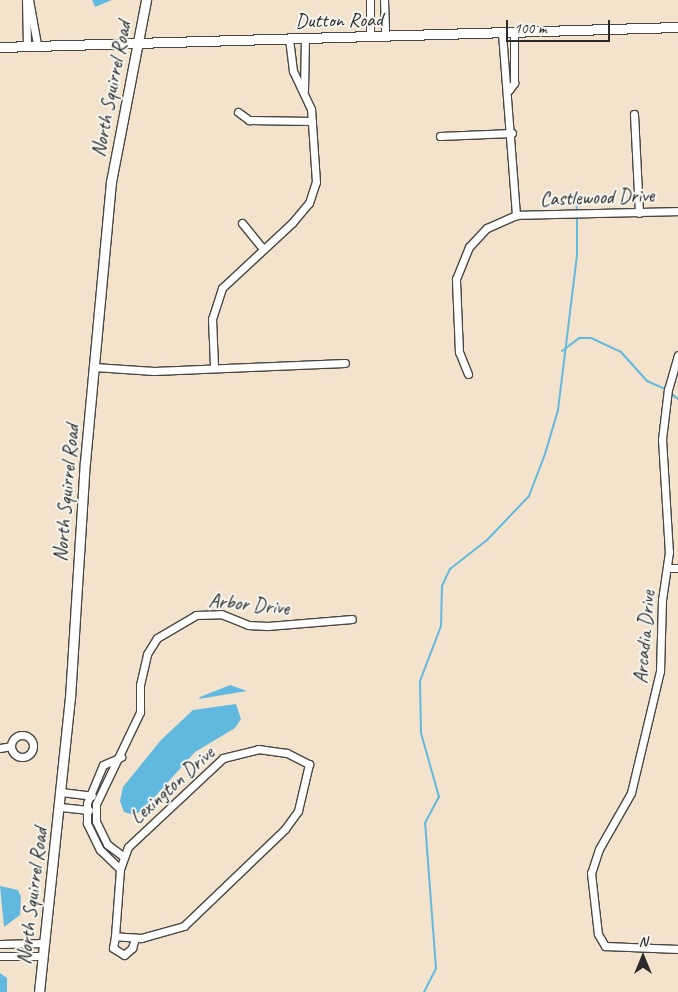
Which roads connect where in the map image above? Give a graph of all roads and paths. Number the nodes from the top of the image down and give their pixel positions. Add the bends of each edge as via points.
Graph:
1 (28, 0) edge
2 (146, 0) edge
3 (370, 0) edge
4 (384, 0) edge
5 (678, 26) edge
6 (502, 33) junction
7 (514, 33) junction
8 (370, 37) junction
9 (385, 37) junction
10 (305, 38) junction
11 (289, 39) junction
12 (138, 40) junction
13 (37, 44) junction
14 (27, 45) junction
15 (0, 47) edge
16 (304, 90) junction
17 (509, 90) junction
18 (238, 112) dead end
19 (634, 114) dead end
20 (312, 121) junction
21 (512, 133) junction
22 (440, 136) dead end
23 (678, 211) edge
24 (639, 213) junction
25 (516, 215) junction
26 (242, 224) dead end
27 (264, 249) junction
28 (678, 355) edge
29 (345, 363) dead end
30 (214, 366) junction
31 (94, 367) junction
32 (468, 374) dead end
33 (667, 568) junction
34 (678, 568) edge
35 (352, 619) dead end
36 (12, 746) dead end
37 (0, 748) edge
38 (121, 757) junction
39 (61, 792) junction
40 (88, 796) junction
41 (97, 797) junction
42 (60, 807) junction
43 (87, 810) junction
44 (96, 810) junction
45 (124, 857) junction
46 (120, 869) junction
47 (115, 936) junction
48 (135, 938) junction
49 (44, 943) junction
50 (0, 944) edge
51 (678, 949) edge
52 (0, 956) edge
53 (42, 956) junction
54 (39, 992) edge

1 - 13 street
1 - 14 street
2 - 12 street, North Squirrel Road
3 - 8 street
4 - 9 street
5 - 7 street, Dutton Road
6 - 7 street, Dutton Road
6 - 9 street, Dutton Road
6 - 17 street
7 - 17 street via 514,83
8 - 9 street, Dutton Road
8 - 10 street, Dutton Road
10 - 11 street, Dutton Road
10 - 16 street
11 - 12 street, Dutton Road
11 - 16 street via 293,71
12 - 13 street, Dutton Road
12 - 31 street, North Squirrel Road via 111,182
13 - 14 street, Dutton Road
14 - 15 street, Dutton Road
16 - 20 street
17 - 21 street
18 - 20 street via 249,120
19 - 24 street
20 - 27 street via 316,182 309,203
21 - 22 street
21 - 25 street
23 - 24 street, Castlewood Drive
24 - 25 street, Castlewood Drive
25 - 32 street via 487,228 460,263 454,293 459,352
26 - 27 street
27 - 30 street via 222,288 216,303
28 - 33 street, Arcadia Drive via 668,390 662,438
29 - 30 street
30 - 31 street via 154,371
31 - 39 street, North Squirrel Road
33 - 34 street
33 - 51 street, Arcadia Drive via 662,600 660,670 636,778 626,808 599,849 591,874 600,940 621,950
35 - 38 street, Arbor Drive via 268,626 248,624 221,614 196,615 165,630 147,654 140,685 140,712
36 - 37 street
38 - 40 street via 103,765
38 - 41 street, Arbor Drive
39 - 40 street
39 - 42 street, North Squirrel Road
40 - 41 street
40 - 43 street
41 - 44 street, Arbor Drive
42 - 43 street
42 - 49 street, North Squirrel Road
43 - 44 street
43 - 46 street via 87,823 100,850
44 - 45 street, Arbor Drive via 107,844
45 - 46 street, Lexington Drive
45 - 48 street, Lexington Drive via 146,827 223,758 258,749 287,753 309,764 298,811 285,829 184,926 165,934
46 - 47 street, Lexington Drive
47 - 48 street, Lexington Drive
47 - 48 street via 113,948 124,955 132,948
49 - 50 street
49 - 53 street, North Squirrel Road
52 - 53 street
53 - 54 street, North Squirrel Road

